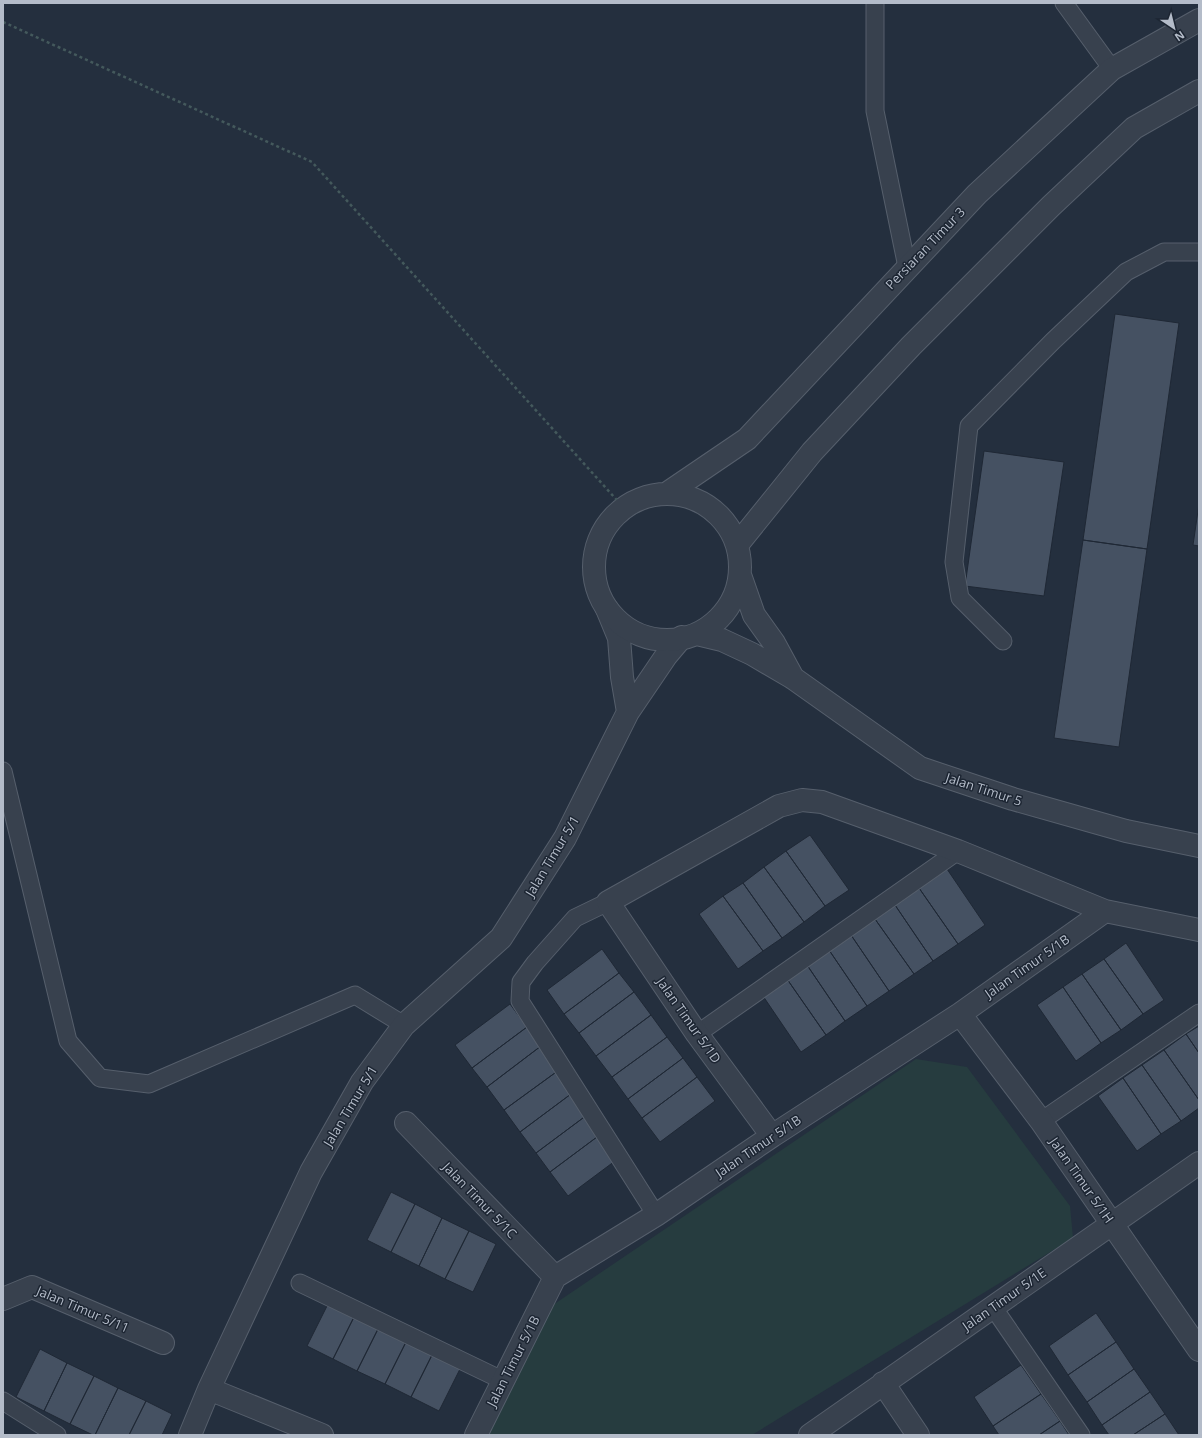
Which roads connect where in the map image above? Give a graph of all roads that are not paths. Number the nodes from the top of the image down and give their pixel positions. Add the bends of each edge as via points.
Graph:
1 (875, 3) edge
2 (1064, 3) edge
3 (1199, 20) edge
4 (1112, 69) junction
5 (1199, 91) edge
6 (1199, 252) edge
7 (907, 267) junction
8 (666, 494) junction
9 (738, 545) junction
10 (740, 574) junction
11 (608, 609) junction
12 (690, 636) junction
13 (1003, 641) dead end
14 (794, 678) junction
15 (628, 712) junction
16 (3, 771) edge
17 (1199, 846) edge
18 (958, 850) junction
19 (608, 902) junction
20 (1104, 911) junction
21 (1199, 930) edge
22 (1199, 1013) edge
23 (960, 1014) junction
24 (404, 1025) junction
25 (697, 1034) junction
26 (1041, 1121) junction
27 (406, 1123) dead end
28 (772, 1136) junction
29 (1199, 1163) edge
30 (656, 1215) junction
31 (1112, 1224) junction
32 (555, 1277) junction
33 (300, 1283) dead end
34 (3, 1299) edge
35 (993, 1307) junction
36 (163, 1343) dead end
37 (1199, 1350) edge
38 (504, 1381) junction
39 (883, 1383) junction
40 (209, 1389) junction
41 (3, 1401) edge
42 (57, 1435) edge
43 (190, 1435) edge
44 (322, 1435) edge
45 (476, 1435) edge
46 (810, 1435) edge
47 (918, 1435) edge
48 (1081, 1435) edge

1 - 7 lane via 875,111
2 - 4 lane
3 - 4 street, Persiaran Timur 3
4 - 7 street, Persiaran Timur 3 via 977,194
5 - 9 street via 1134,128 1051,206 911,346 812,452
6 - 13 lane via 1164,252 1126,272 969,426 954,562 960,598
7 - 8 street, Persiaran Timur 3 via 747,439
8 - 9 street via 690,497 711,508 727,524
8 - 11 street via 644,498 624,508 608,524 598,544 594,566 598,589
9 - 10 street
10 - 12 street via 733,599 718,620
10 - 14 street, Jalan Timur 5 via 754,615
11 - 12 street via 625,627 648,638 673,640
11 - 15 street via 619,638
12 - 14 street, Jalan Timur 5 via 722,640
12 - 15 street, Jalan Timur 5/1 via 666,656
14 - 17 street, Jalan Timur 5 via 920,768 1013,799 1118,829
15 - 24 street, Jalan Timur 5/1 via 565,838 501,938
16 - 24 lane via 68,1041 100,1078 149,1084 355,995
18 - 19 street via 822,802 802,800 779,806
18 - 20 street
18 - 25 lane
19 - 25 street, Jalan Timur 5/1D
19 - 30 lane via 575,918 535,963 521,982 520,1001
20 - 21 street
20 - 23 street, Jalan Timur 5/1B
22 - 26 lane
23 - 26 street, Jalan Timur 5/1H
23 - 28 street, Jalan Timur 5/1B
24 - 40 street, Jalan Timur 5/1 via 362,1082 311,1172
25 - 28 street, Jalan Timur 5/1D
26 - 31 street, Jalan Timur 5/1H
27 - 32 street, Jalan Timur 5/1C
28 - 30 street, Jalan Timur 5/1B
29 - 31 street, Jalan Timur 5/1E
30 - 32 street, Jalan Timur 5/1B
31 - 35 street, Jalan Timur 5/1E
31 - 37 street, Jalan Timur 5/1H
32 - 38 street, Jalan Timur 5/1B
33 - 38 lane
34 - 36 street, Jalan Timur 5/11 via 32,1287
35 - 39 street, Jalan Timur 5/1E
35 - 48 lane
38 - 45 street, Jalan Timur 5/1B
39 - 46 street, Jalan Timur 5/1E
39 - 47 street
40 - 43 street, Jalan Timur 5/1
40 - 44 street
41 - 42 lane

